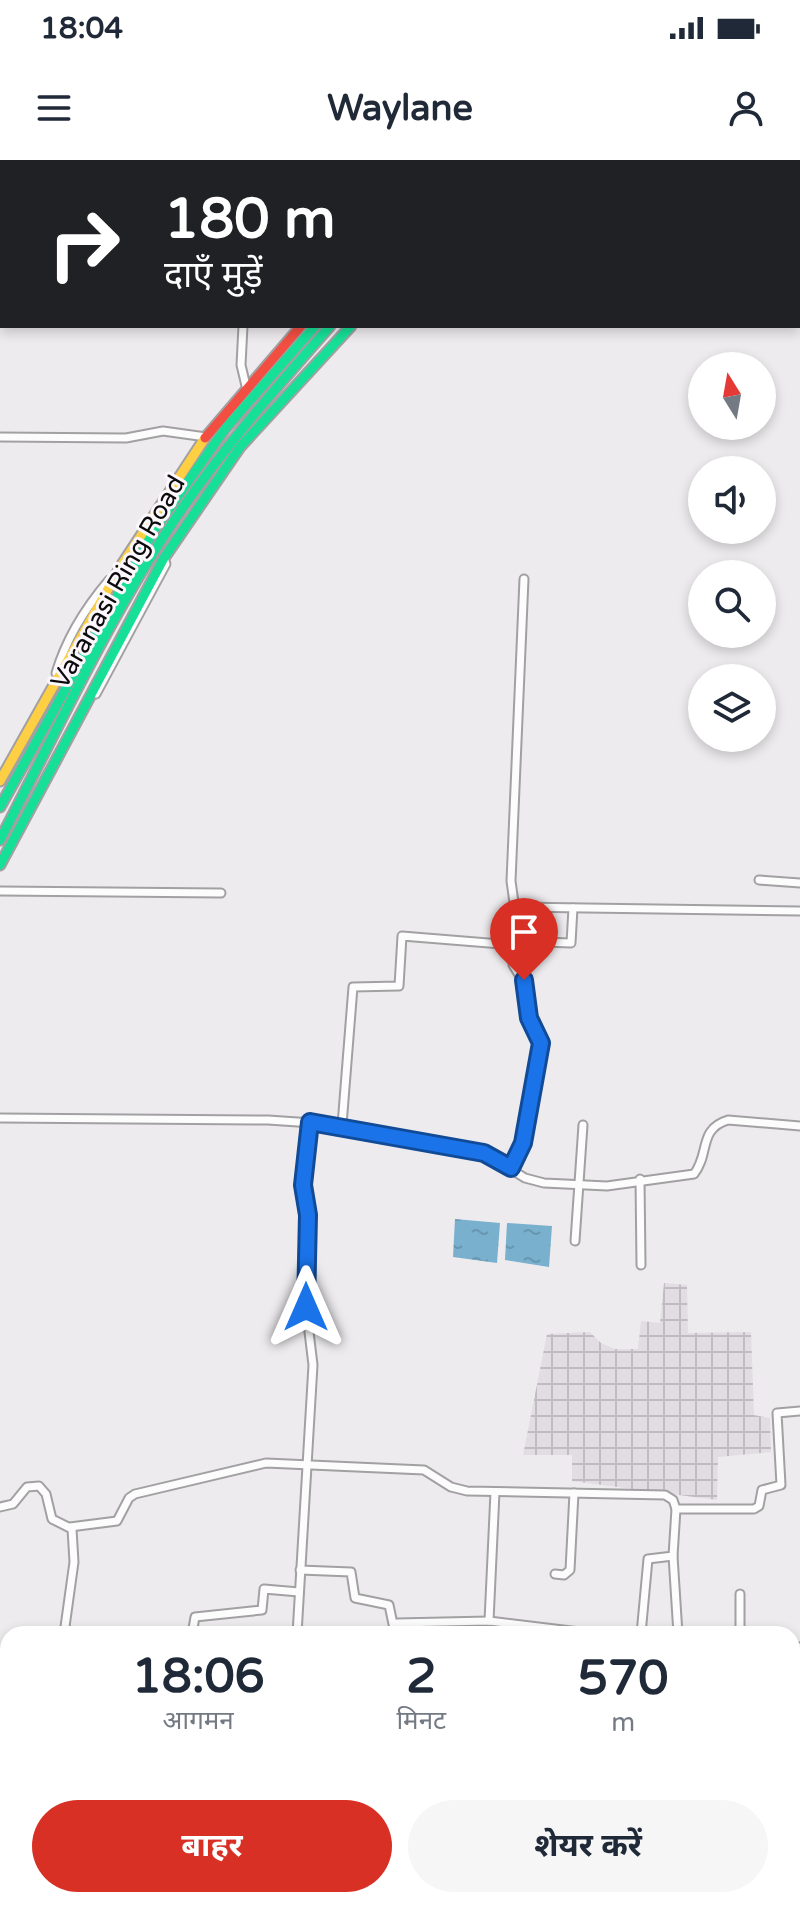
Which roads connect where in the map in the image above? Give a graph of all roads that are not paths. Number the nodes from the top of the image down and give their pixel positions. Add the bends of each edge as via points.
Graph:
1 (243, 328) edge
2 (299, 328) edge
3 (313, 328) edge
4 (328, 328) edge
5 (349, 328) edge
6 (246, 386) junction
7 (0, 437) edge
8 (206, 437) junction
9 (524, 579) dead end
10 (0, 781) edge
11 (0, 807) edge
12 (0, 840) edge
13 (0, 865) edge
14 (759, 880) dead end
15 (800, 883) edge
16 (0, 891) edge
17 (221, 893) dead end
18 (515, 907) junction
19 (573, 908) junction
20 (800, 911) edge
21 (513, 943) junction
22 (0, 1118) edge
23 (310, 1122) junction
24 (342, 1125) junction
25 (583, 1125) dead end
26 (800, 1126) edge
27 (511, 1168) junction
28 (640, 1179) junction
29 (578, 1185) junction
30 (575, 1241) dead end
31 (641, 1265) dead end
32 (800, 1411) edge
33 (306, 1468) junction
34 (495, 1492) junction
35 (574, 1493) junction
36 (0, 1507) edge
37 (676, 1509) junction
38 (70, 1527) junction
39 (673, 1556) junction
40 (300, 1570) junction
41 (555, 1574) dead end
42 (299, 1592) junction
43 (740, 1594) dead end
44 (489, 1621) junction
45 (393, 1624) joint
46 (65, 1626) edge
47 (193, 1626) edge
48 (297, 1626) edge
49 (530, 1626) edge
50 (642, 1626) edge
51 (677, 1626) edge
52 (740, 1626) edge

1 - 6 street
2 - 6 main road
3 - 11 main road via 235,418 154,530
4 - 12 main road, Varanasi Ring Road via 263,401 169,527
5 - 13 main road via 240,447 164,558
6 - 8 main road
7 - 8 street via 126,438 163,431
8 - 10 main road via 116,573
9 - 18 street via 511,881
14 - 15 street
16 - 17 street
18 - 19 street
18 - 21 street
19 - 20 street
19 - 21 street via 571,943
21 - 24 street via 402,936 399,986 353,987
21 - 27 street via 513,965 524,980 529,1018 541,1043 523,1143
22 - 23 street
23 - 24 street
23 - 33 street via 303,1185 313,1365
24 - 27 street via 484,1153
25 - 29 street
26 - 28 street via 737,1119 718,1123 706,1136 694,1174
27 - 29 street via 534,1181
28 - 29 street
28 - 31 street
29 - 30 street
32 - 37 street via 777,1413 781,1485 762,1490 757,1508
33 - 34 street via 424,1470 459,1490
33 - 38 street via 266,1463 198,1478 135,1494 113,1522
33 - 40 street
34 - 35 street
34 - 44 street
35 - 37 street via 665,1495
35 - 41 street via 570,1570
36 - 38 street via 13,1504 27,1487 39,1486 52,1519
37 - 39 street
38 - 46 street via 74,1562
39 - 50 street via 648,1559
39 - 51 street
40 - 42 street
40 - 45 street via 351,1572 355,1598 389,1605
42 - 47 street via 264,1589 262,1610 195,1617
42 - 48 street
43 - 52 street
44 - 45 street
44 - 49 street

